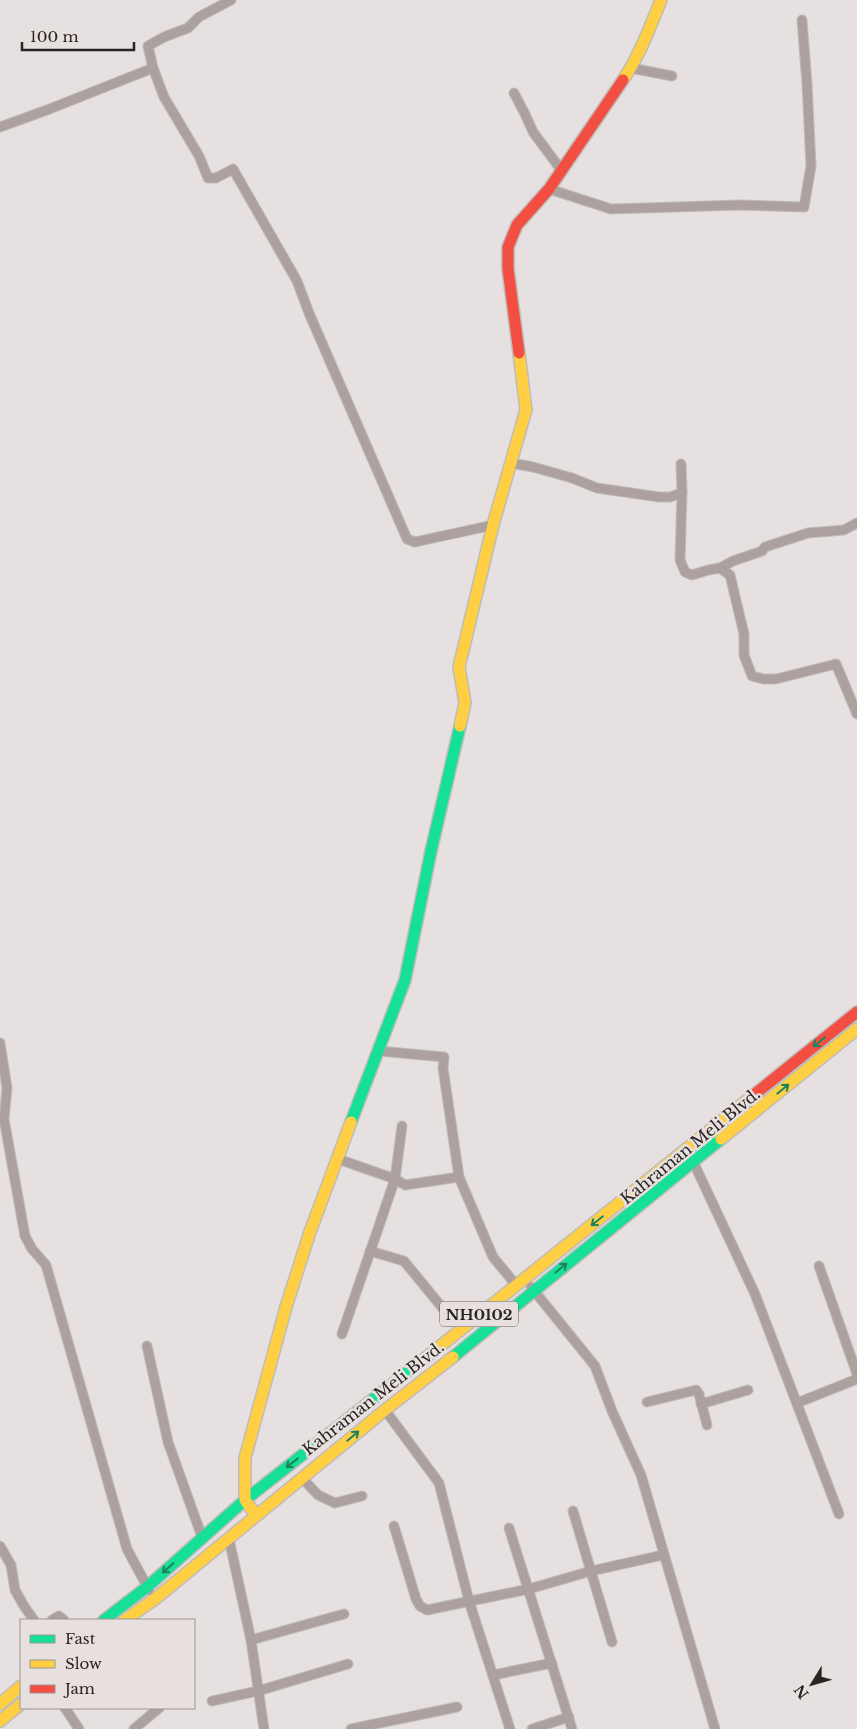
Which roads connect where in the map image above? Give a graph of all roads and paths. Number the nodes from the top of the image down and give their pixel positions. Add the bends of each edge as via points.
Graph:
1 (231, 0) edge
2 (661, 0) edge
3 (802, 20) dead end
4 (153, 68) junction
5 (631, 68) junction
6 (672, 76) dead end
7 (514, 93) dead end
8 (0, 127) edge
9 (562, 170) junction
10 (549, 189) junction
11 (511, 463) junction
12 (681, 464) dead end
13 (682, 493) junction
14 (857, 523) edge
15 (493, 525) junction
16 (720, 568) junction
17 (857, 714) edge
18 (857, 1012) edge
19 (857, 1030) edge
20 (0, 1043) edge
21 (379, 1051) junction
22 (402, 1126) dead end
23 (3, 1131) edge
24 (686, 1149) junction
25 (338, 1159) junction
26 (694, 1161) junction
27 (459, 1177) junction
28 (395, 1179) junction
29 (370, 1251) junction
30 (819, 1266) dead end
31 (520, 1283) junction
32 (534, 1290) junction
33 (445, 1311) dead end
34 (342, 1334) dead end
35 (147, 1346) dead end
36 (857, 1374) edge
37 (857, 1379) edge
38 (748, 1390) dead end
39 (648, 1402) dead end
40 (797, 1403) junction
41 (701, 1404) junction
42 (384, 1410) junction
43 (707, 1425) dead end
44 (303, 1479) junction
45 (362, 1496) dead end
46 (245, 1500) junction
47 (573, 1511) dead end
48 (839, 1514) dead end
49 (256, 1515) junction
50 (394, 1526) dead end
51 (509, 1528) dead end
52 (202, 1537) junction
53 (229, 1539) junction
54 (0, 1546) edge
55 (663, 1555) junction
56 (591, 1571) junction
57 (147, 1587) junction
58 (529, 1589) junction
59 (155, 1599) junction
60 (470, 1601) junction
61 (344, 1614) dead end
62 (33, 1619) edge
63 (105, 1619) edge
64 (126, 1619) edge
65 (251, 1640) junction
66 (612, 1642) dead end
67 (552, 1663) junction
68 (348, 1664) dead end
69 (493, 1675) junction
70 (20, 1687) edge
71 (258, 1692) junction
72 (212, 1701) dead end
73 (0, 1704) edge
74 (20, 1705) edge
75 (457, 1707) dead end
76 (66, 1709) edge
77 (158, 1709) edge
78 (568, 1717) junction
79 (0, 1721) edge
80 (79, 1729) edge
81 (134, 1729) edge
82 (264, 1729) edge
83 (351, 1729) edge
84 (510, 1729) edge
85 (532, 1729) edge
86 (572, 1729) edge
87 (715, 1729) edge

1 - 4 street via 200,17 188,28 148,46
2 - 5 main road
3 - 10 street via 811,166 804,207 740,205 610,209
4 - 8 street
4 - 15 street via 164,98 199,156 208,178 216,178 234,169 297,281 407,539 415,542
5 - 6 street
5 - 9 main road
7 - 9 street via 533,132
9 - 10 main road
10 - 11 main road via 517,226 508,247 526,410
11 - 13 street via 598,488 659,497
11 - 15 main road
12 - 13 street
13 - 16 street via 680,560 686,572 692,575
14 - 16 street via 844,530 808,533 765,547
15 - 21 main road via 459,667 465,703 405,980
16 - 17 street via 730,575 744,634 744,656 752,676 776,679 836,664
18 -> 24 main road, Kahraman Meli Blvd. / NH0102
26 -> 19 main road, Kahraman Meli Blvd. / NH0102
20 - 23 street via 7,1088
21 - 25 main road
21 - 27 street via 444,1057
22 - 28 street
23 - 57 street via 25,1236 46,1265 127,1549
24 - 26 street
24 -> 31 main road, Kahraman Meli Blvd. / NH0102
25 - 28 street
25 - 46 main road via 283,1316 245,1458
32 -> 26 main road, Kahraman Meli Blvd. / NH0102
26 - 40 street via 755,1294
27 - 28 street via 405,1185
27 - 31 street via 493,1257
28 - 29 street
29 - 33 street via 404,1261
29 - 34 street
30 - 36 street
31 - 32 street
31 -> 46 main road, Kahraman Meli Blvd. / NH0102
32 - 42 main road, Kahraman Meli Blvd. / NH0102
32 - 55 street via 596,1366 641,1475
35 - 52 street via 168,1442
37 - 40 street
38 - 41 street
39 - 41 street via 696,1390
40 - 48 street
41 - 43 street
44 -> 42 main road, Kahraman Meli Blvd. / NH0102
42 - 60 street via 439,1483
44 - 45 street via 318,1495 335,1503
44 - 49 main road, Kahraman Meli Blvd. / NH0102
46 - 49 main road
46 - 52 main road, Kahraman Meli Blvd. / NH0102
47 - 56 street
49 - 53 main road, Kahraman Meli Blvd. / NH0102
50 - 60 street via 420,1606 427,1610
51 - 58 street
52 -> 57 main road, Kahraman Meli Blvd. / NH0102
53 - 59 main road, Kahraman Meli Blvd. / NH0102
53 - 65 street
54 - 62 street via 10,1565 15,1590
55 - 56 street
55 - 87 street
56 - 58 street
56 - 66 street
57 - 59 street
57 - 63 main road, Kahraman Meli Blvd. / NH0102
58 - 60 street
58 - 67 street
59 - 64 main road, Kahraman Meli Blvd. / NH0102
60 - 69 street
61 - 65 street
65 - 71 street
67 - 69 street
67 - 78 street
68 - 71 street
69 - 84 street
70 - 73 main road
71 - 72 street
71 - 82 street
74 - 79 main road
75 - 83 street
76 - 80 street
77 - 81 street
78 - 85 street
78 - 86 street

